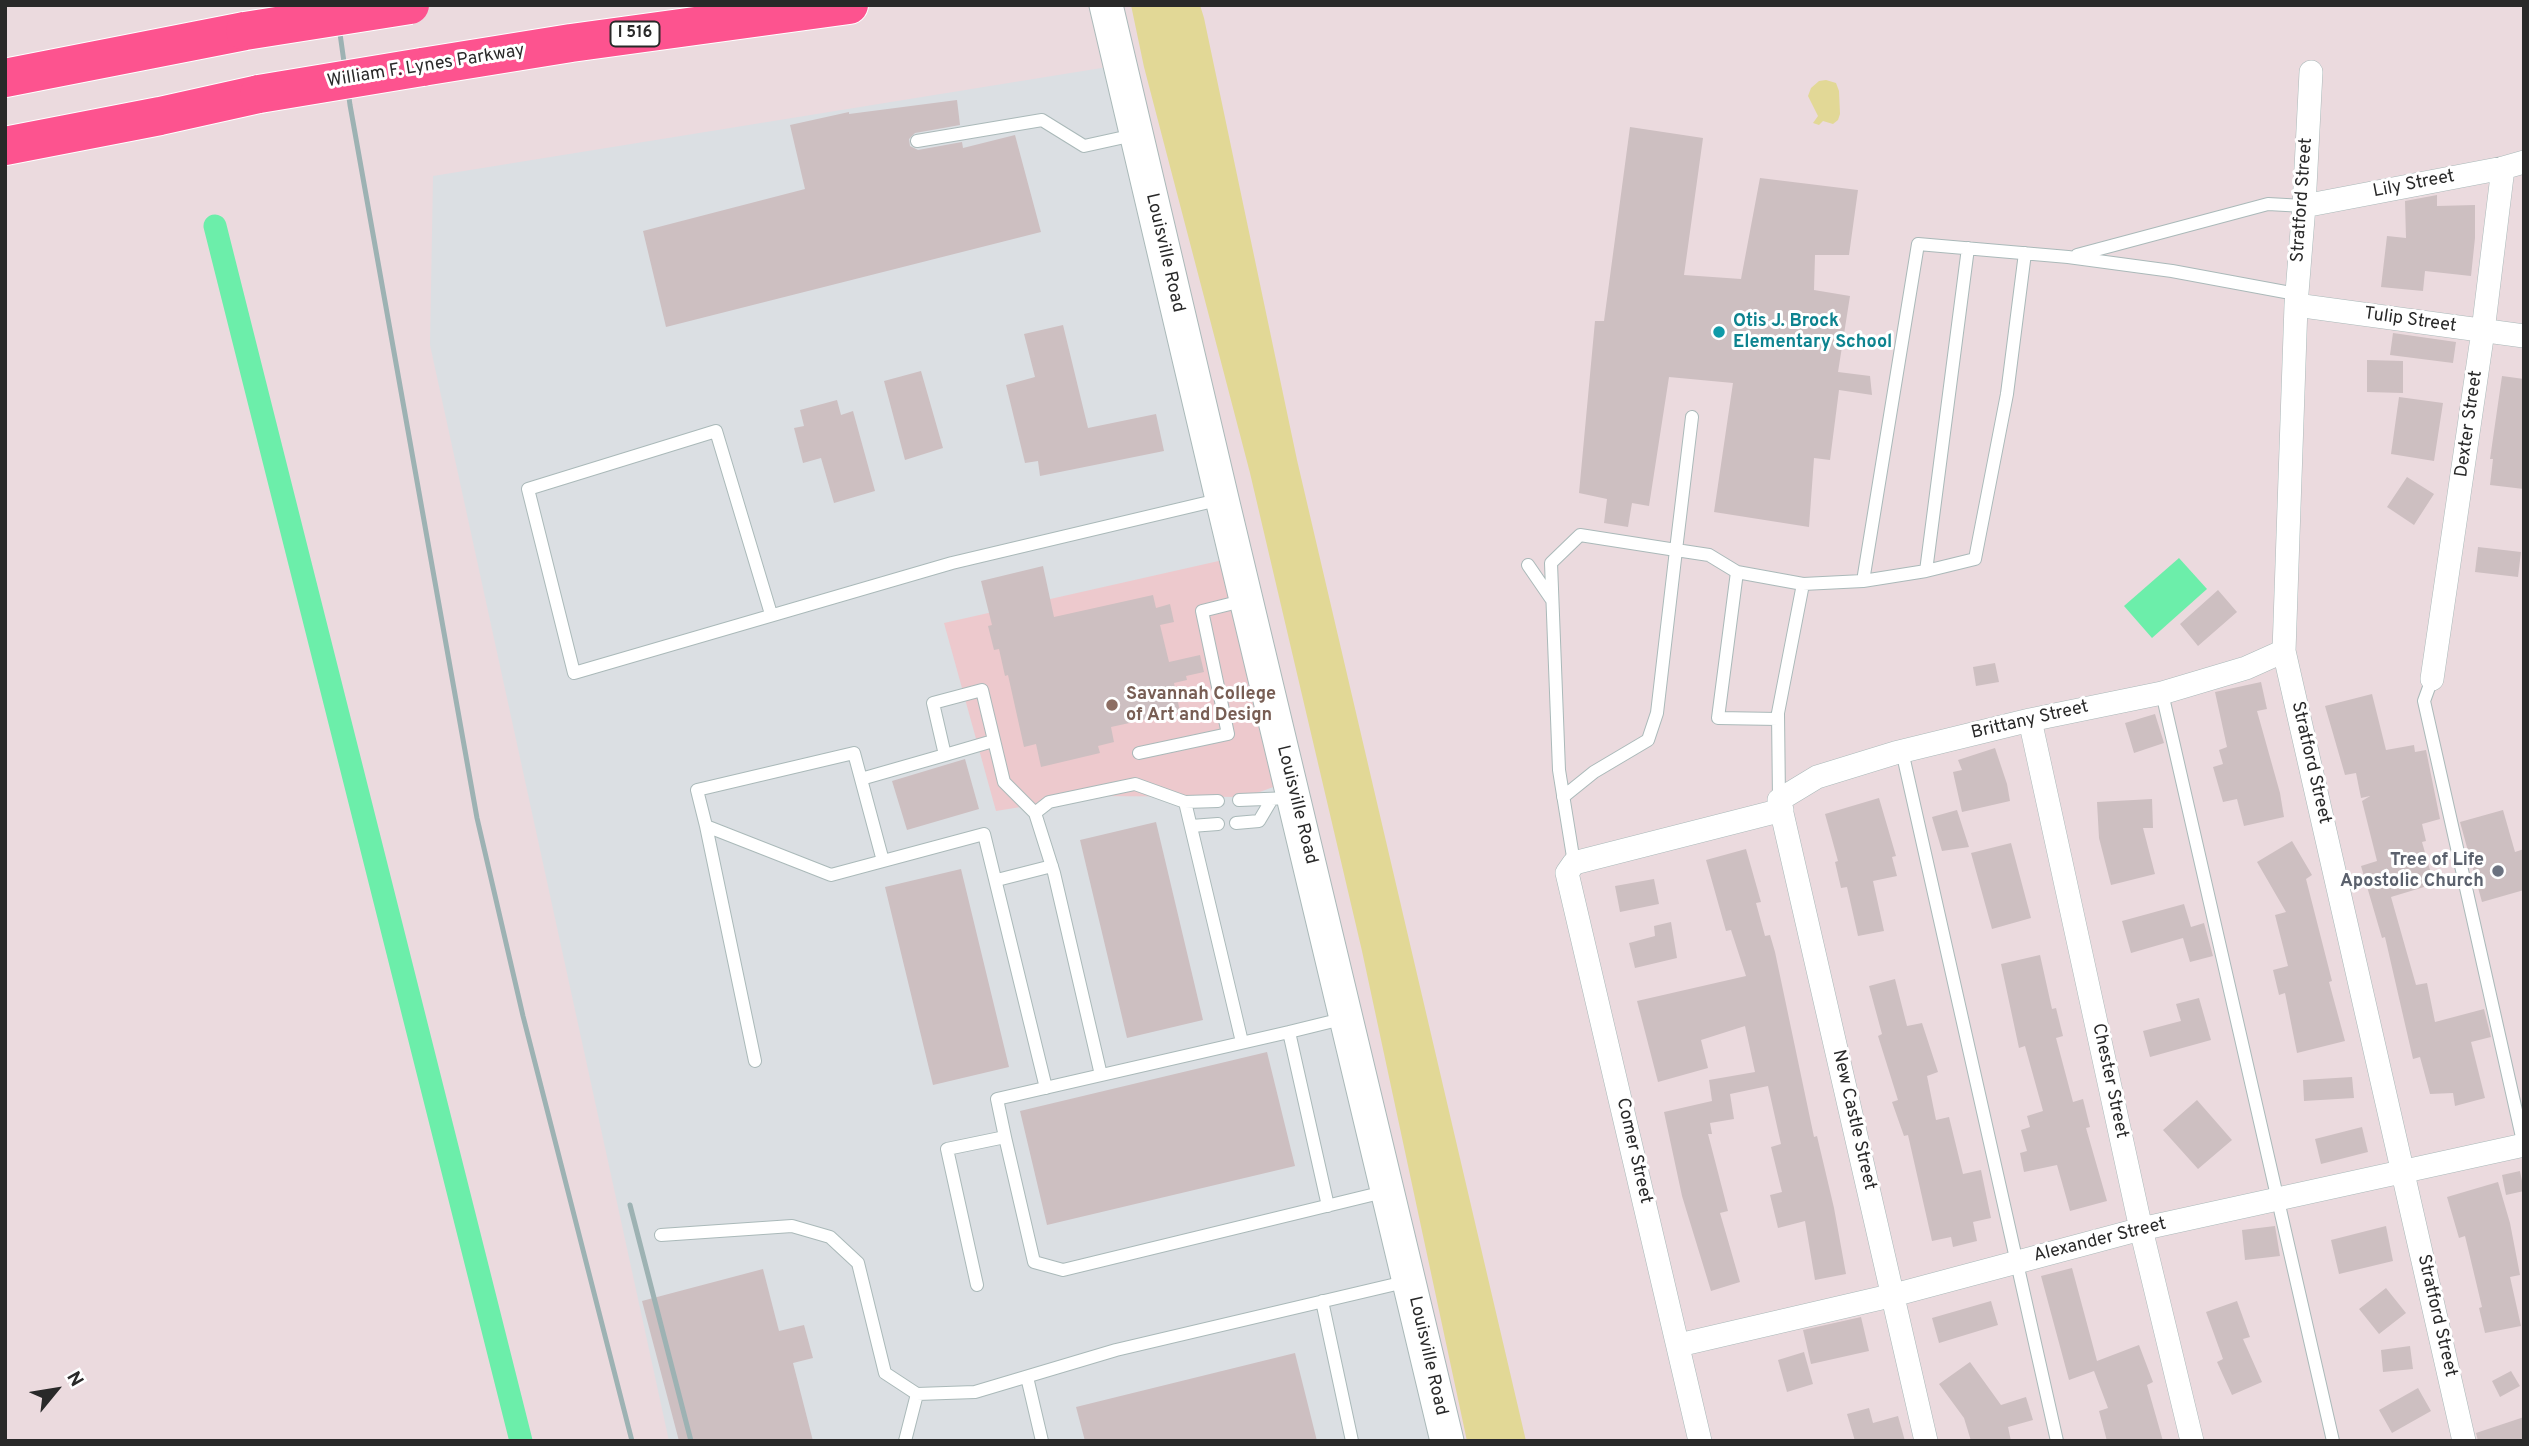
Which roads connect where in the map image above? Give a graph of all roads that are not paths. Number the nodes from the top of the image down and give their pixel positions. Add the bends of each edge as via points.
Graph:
1 (410, 5) edge
2 (849, 5) edge
3 (1106, 5) edge
4 (2311, 72) dead end
5 (5, 78) edge
6 (1137, 134) junction
7 (917, 141) dead end
8 (5, 146) edge
9 (2513, 165) edge
10 (2304, 206) junction
11 (1968, 248) junction
12 (2025, 253) junction
13 (2068, 257) junction
14 (2296, 300) junction
15 (2483, 331) junction
16 (2524, 336) edge
17 (1692, 417) dead end
18 (1222, 499) junction
19 (1676, 550) junction
20 (1528, 565) dead end
21 (1926, 570) junction
22 (1737, 572) junction
23 (1863, 581) junction
24 (1803, 584) junction
25 (1247, 600) junction
26 (1552, 600) junction
27 (771, 614) junction
28 (2284, 651) junction
29 (2432, 679) joint
30 (2162, 693) junction
31 (1778, 719) junction
32 (2030, 720) junction
33 (993, 741) junction
34 (1902, 751) junction
35 (1139, 753) dead end
36 (945, 755) junction
37 (861, 779) junction
38 (1563, 797) junction
39 (1283, 799) junction
40 (1239, 800) dead end
41 (1218, 801) dead end
42 (1185, 802) junction
43 (1780, 805) junction
44 (1035, 813) junction
45 (1236, 822) dead end
46 (1218, 824) dead end
47 (706, 826) junction
48 (1191, 826) junction
49 (883, 861) junction
50 (1574, 863) junction
51 (1052, 866) junction
52 (997, 880) junction
53 (1347, 1018) junction
54 (1289, 1032) junction
55 (1242, 1042) junction
56 (755, 1061) dead end
57 (1101, 1075) junction
58 (1046, 1088) junction
59 (1005, 1137) junction
60 (2524, 1146) edge
61 (2404, 1173) junction
62 (1388, 1191) junction
63 (2277, 1200) junction
64 (1328, 1206) junction
65 (2141, 1229) junction
66 (661, 1235) dead end
67 (2016, 1262) junction
68 (1409, 1281) junction
69 (977, 1285) dead end
70 (1894, 1294) junction
71 (1322, 1301) junction
72 (1679, 1345) junction
73 (1027, 1377) junction
74 (917, 1394) junction
75 (905, 1441) edge
76 (1042, 1441) edge
77 (1352, 1441) edge
78 (1447, 1441) edge
79 (1700, 1441) edge
80 (1926, 1441) edge
81 (2057, 1441) edge
82 (2192, 1441) edge
83 (2333, 1441) edge
84 (2464, 1441) edge

1 - 5 highway, bridge via 245,31
2 - 8 highway, William F. Lynes Parkway / I 516, bridge via 571,43 259,94
3 - 6 main road, Louisville Road
4 - 10 street, Stratford Street
6 - 7 lane via 1084,146 1042,120
6 - 18 main road, Louisville Road
9 - 10 street, Lily Street
9 - 15 street, Dexter Street
10 - 13 lane via 2268,204
10 - 14 street, Stratford Street
11 - 12 lane
11 - 21 lane
11 - 23 lane via 1918,244
12 - 13 lane
12 - 21 lane via 2007,394 1975,559
13 - 14 lane via 2172,271
14 - 15 street, Tulip Street
14 - 28 street, Stratford Street
15 - 16 street, Tulip Street
15 - 29 street, Dexter Street
17 - 19 lane
18 - 25 main road, Louisville Road
18 - 27 lane via 952,564
19 - 22 lane via 1709,555
19 - 26 lane via 1580,535 1551,563
19 - 38 lane via 1657,713 1648,740
20 - 26 lane
21 - 23 lane
22 - 24 lane
22 - 31 lane via 1718,718
23 - 24 lane
24 - 31 lane
25 - 35 lane via 1202,611 1228,734
25 - 39 main road, Louisville Road
26 - 38 lane
27 - 27 lane via 716,431 528,489 574,673
28 - 30 street, Brittany Street via 2246,668
28 - 61 street, Stratford Street
29 - 60 lane via 2424,701
30 - 32 street, Brittany Street
30 - 63 lane
31 - 43 lane
32 - 34 street, Brittany Street
32 - 65 street, Chester Street
33 - 36 lane
33 - 36 lane via 982,690 933,703
33 - 44 lane via 1004,782
34 - 43 street, Brittany Street via 1818,777
34 - 67 lane
36 - 37 lane
37 - 47 lane via 853,753 697,790
37 - 49 lane
38 - 50 lane
39 - 40 lane
39 - 45 lane via 1259,821
39 - 53 main road, Louisville Road
41 - 42 lane
42 - 44 lane via 1135,784 1049,802
42 - 48 lane
43 - 50 street, Brittany Street
43 - 70 street, New Castle Street
44 - 51 lane
46 - 48 lane
47 - 49 lane via 831,875
47 - 56 lane
48 - 55 lane
49 - 52 lane via 984,834
50 - 72 street, Comer Street via 1567,873
51 - 52 lane
51 - 57 lane
52 - 58 lane
53 - 54 lane
53 - 62 main road, Louisville Road
54 - 55 lane
54 - 64 lane
55 - 57 lane
57 - 58 lane
58 - 59 lane via 997,1099
59 - 64 lane via 1034,1262 1063,1270
59 - 69 lane via 947,1149
60 - 61 street, Alexander Street
61 - 63 street, Alexander Street
61 - 84 street, Stratford Street
62 - 64 lane
62 - 68 main road, Louisville Road
63 - 65 street, Alexander Street
63 - 83 lane
65 - 67 street, Alexander Street
65 - 82 street, Chester Street
66 - 74 lane via 792,1227 830,1237 858,1263 885,1373
67 - 70 street, Alexander Street
67 - 81 lane
68 - 71 lane
68 - 78 main road, Louisville Road
70 - 72 street, Alexander Street
70 - 80 street, New Castle Street
71 - 73 lane via 1116,1350
71 - 77 lane
72 - 79 street, Comer Street
73 - 74 lane via 975,1392
73 - 76 lane
74 - 75 lane

